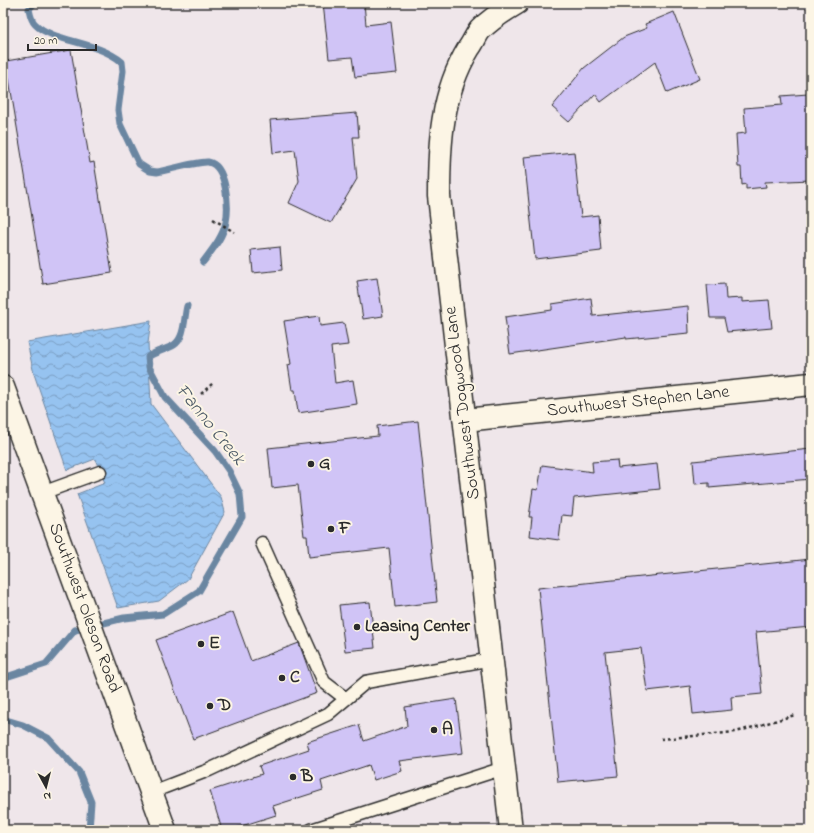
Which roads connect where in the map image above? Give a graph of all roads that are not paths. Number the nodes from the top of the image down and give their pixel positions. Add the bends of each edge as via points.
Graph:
1 (517, 3) edge
2 (811, 384) edge
3 (3, 387) edge
4 (465, 420) junction
5 (100, 472) dead end
6 (42, 493) junction
7 (262, 543) dead end
8 (492, 659) junction
9 (346, 699) junction
10 (504, 768) junction
11 (152, 792) junction
12 (165, 830) edge
13 (312, 830) edge
14 (511, 830) edge

1 - 4 street, Southwest Dogwood Lane via 480,30 458,66 449,90 442,122 439,196
2 - 4 street, Southwest Stephen Lane
3 - 6 street, Southwest Oleson Road
4 - 8 street, Southwest Dogwood Lane
5 - 6 lane
6 - 11 street, Southwest Oleson Road
7 - 9 lane via 324,682
8 - 9 lane via 366,682
8 - 10 street, Southwest Dogwood Lane
9 - 11 lane via 328,714 209,770
10 - 13 lane
10 - 14 street, Southwest Dogwood Lane
11 - 12 street, Southwest Oleson Road

